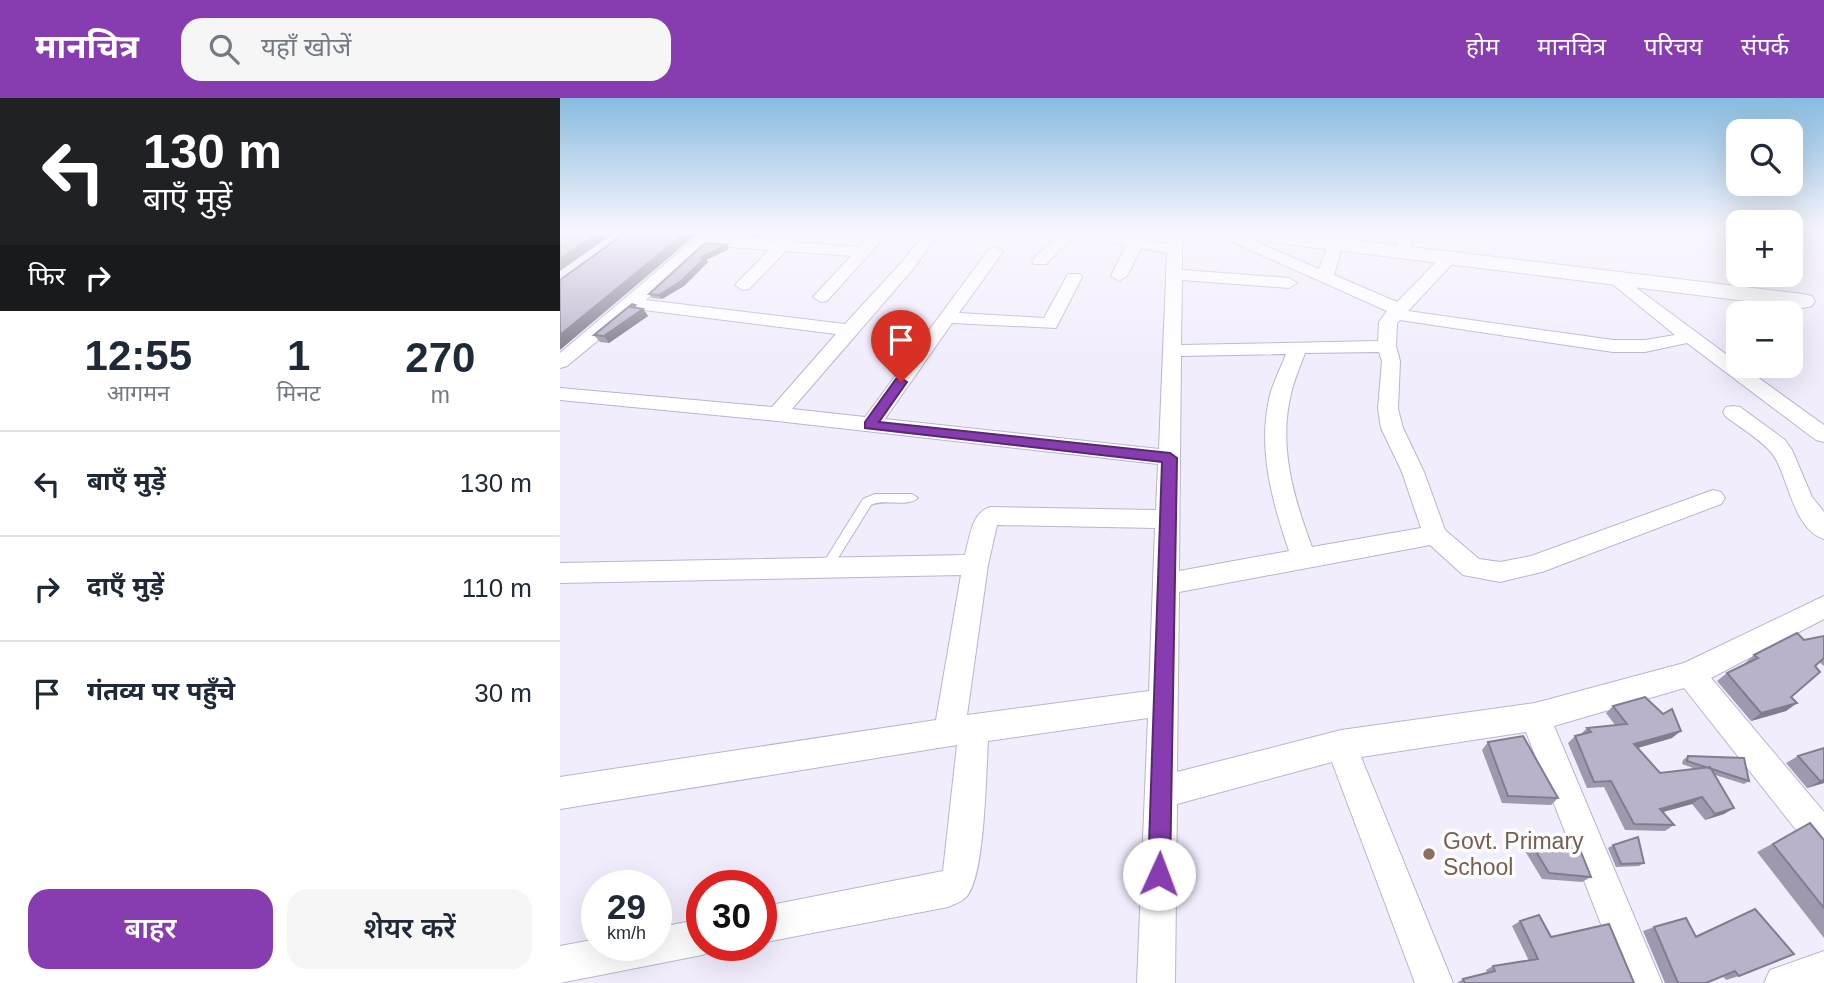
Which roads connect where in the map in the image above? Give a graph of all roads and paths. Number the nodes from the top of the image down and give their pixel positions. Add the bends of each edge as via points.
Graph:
1 (663, 274) edge
2 (754, 274) edge
3 (842, 274) edge
4 (900, 274) edge
5 (979, 274) edge
6 (1174, 274) edge
7 (1257, 274) edge
8 (1319, 274) edge
9 (1433, 274) edge
10 (1583, 274) edge
11 (1074, 277) dead end
12 (1325, 277) joint
13 (1614, 278) junction
14 (1289, 283) dead end
15 (743, 285) dead end
16 (1788, 287) edge
17 (821, 297) dead end
18 (632, 303) junction
19 (1396, 312) junction
20 (947, 317) junction
21 (849, 330) junction
22 (1691, 337) junction
23 (1387, 346) junction
24 (1297, 350) junction
25 (1172, 351) junction
26 (560, 362) edge
27 (560, 394) edge
28 (1733, 412) dead end
29 (777, 414) junction
30 (870, 425) junction
31 (1824, 435) edge
32 (1170, 458) junction
33 (912, 498) dead end
34 (1713, 498) dead end
35 (1168, 519) junction
36 (1824, 530) edge
37 (1435, 535) junction
38 (1304, 558) junction
39 (975, 565) junction
40 (826, 568) junction
41 (560, 573) edge
42 (1167, 584) junction
43 (1821, 613) edge
44 (1690, 674) junction
45 (1163, 702) junction
46 (1535, 717) junction
47 (962, 731) junction
48 (1341, 745) junction
49 (1161, 792) junction
50 (560, 793) edge
51 (1824, 838) edge
52 (777, 922) edge
53 (686, 940) edge
54 (560, 965) edge
55 (1824, 970) edge
56 (1156, 983) edge
57 (1434, 983) edge
58 (1643, 983) edge
59 (1783, 983) edge

1 - 18 street
2 - 15 street
3 - 17 street
4 - 21 street
5 - 20 street
6 - 25 street
7 - 14 street
8 - 12 street
9 - 19 street
10 - 13 street
11 - 20 street via 1050,324
12 - 19 street
13 - 16 street via 1810,308
13 - 22 street
18 - 21 street
18 - 26 street
19 - 22 street via 1613,346 1645,346
19 - 23 street via 1388,322
20 - 30 street
21 - 29 street
22 - 31 street
23 - 24 street
23 - 37 street via 1392,428
24 - 25 street
24 - 38 street via 1280,394 1276,462
25 - 32 street
27 - 29 street
28 - 36 street via 1777,445 1802,500
29 - 30 street
30 - 32 street
32 - 35 street
33 - 40 lane via 867,502
34 - 37 street via 1533,565 1500,572 1472,568
35 - 39 street via 997,514 986,521
35 - 42 street
37 - 38 street
38 - 42 street
39 - 40 street
39 - 47 street
40 - 41 street
42 - 45 street
43 - 44 street
44 - 46 street
44 - 51 street
45 - 47 street
45 - 49 street
46 - 48 street
46 - 58 street
47 - 50 street
47 - 52 street via 961,869 956,883
48 - 49 street
48 - 57 street
49 - 56 street
53 - 54 street
55 - 59 street

